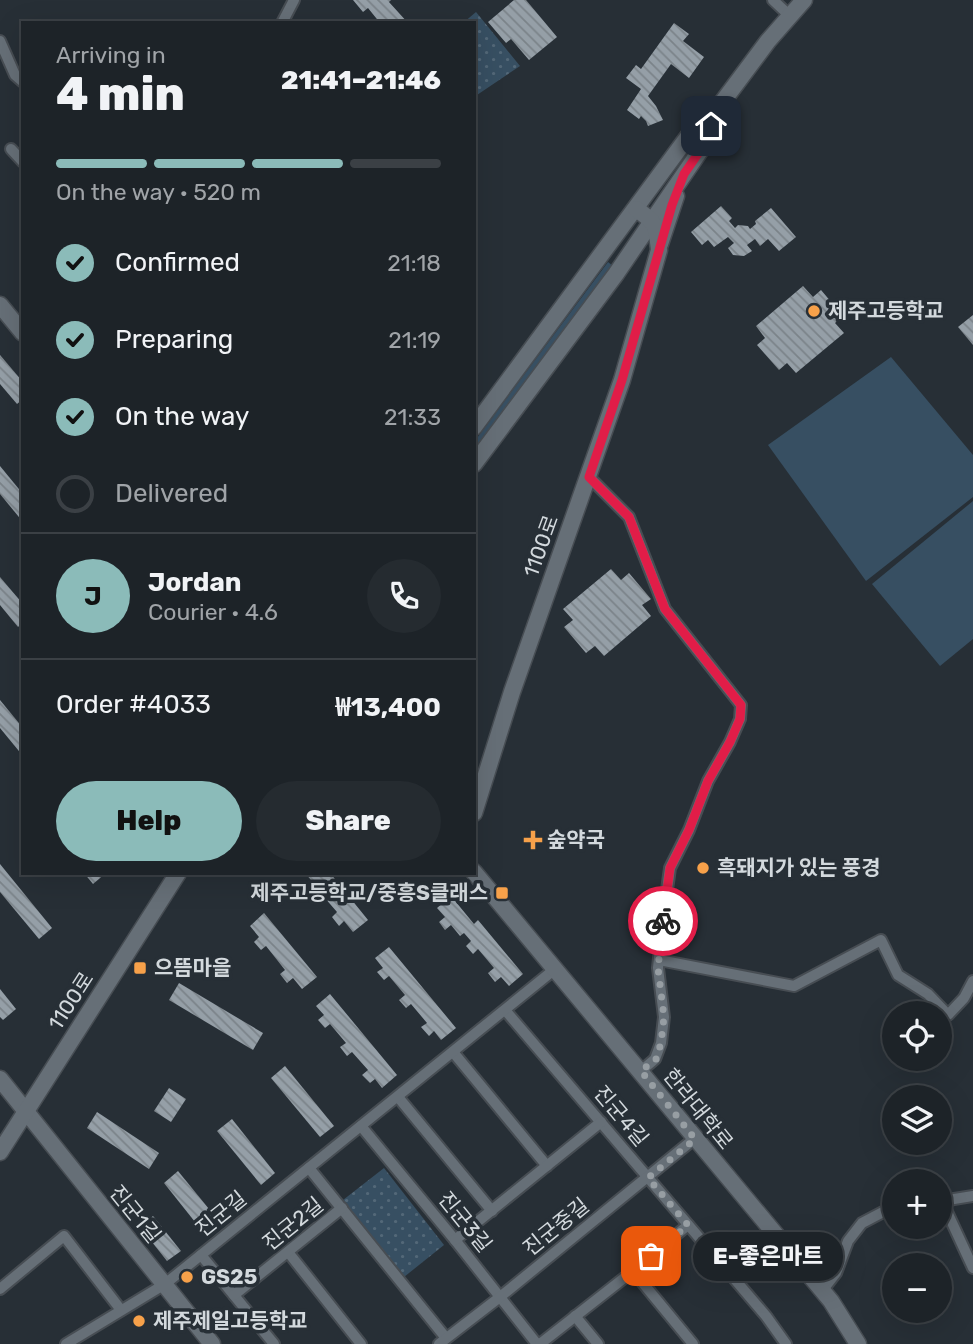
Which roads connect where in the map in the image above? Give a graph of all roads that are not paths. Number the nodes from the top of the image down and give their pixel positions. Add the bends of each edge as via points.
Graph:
1 (294, 0) edge
2 (773, 0) edge
3 (804, 0) edge
4 (790, 16) junction
5 (283, 21) edge
6 (0, 41) edge
7 (21, 80) edge
8 (718, 108) junction
9 (11, 149) dead end
10 (21, 160) edge
11 (684, 174) junction
12 (636, 209) junction
13 (652, 220) junction
14 (659, 250) junction
15 (616, 274) junction
16 (647, 293) junction
17 (0, 306) edge
18 (21, 331) edge
19 (476, 424) edge
20 (476, 461) edge
21 (589, 477) junction
22 (476, 807) edge
23 (476, 874) edge
24 (177, 875) edge
25 (659, 960) junction
26 (555, 970) junction
27 (973, 981) edge
28 (505, 1010) junction
29 (453, 1052) junction
30 (641, 1071) junction
31 (0, 1079) edge
32 (398, 1097) junction
33 (26, 1111) junction
34 (601, 1122) junction
35 (361, 1126) junction
36 (695, 1139) junction
37 (0, 1152) edge
38 (547, 1166) junction
39 (309, 1168) junction
40 (648, 1178) junction
41 (973, 1196) edge
42 (952, 1199) edge
43 (342, 1208) junction
44 (492, 1211) junction
45 (882, 1213) edge
46 (952, 1224) edge
47 (688, 1225) junction
48 (455, 1240) junction
49 (288, 1252) junction
50 (201, 1255) junction
51 (973, 1268) edge
52 (633, 1271) junction
53 (164, 1284) junction
54 (0, 1289) edge
55 (822, 1291) junction
56 (234, 1295) junction
57 (500, 1297) junction
58 (121, 1310) junction
59 (575, 1316) junction
60 (443, 1341) edge
61 (66, 1344) edge
62 (212, 1344) edge
63 (274, 1344) edge
64 (361, 1344) edge
65 (539, 1344) edge
66 (598, 1344) edge
67 (693, 1344) edge
68 (786, 1344) edge
69 (858, 1344) edge

1 - 5 street
2 - 4 street
3 - 4 main road
4 - 8 main road
6 - 7 street
8 - 11 main road via 704,145
8 - 12 main road via 690,134
9 - 10 street
11 - 13 main road
11 - 14 main road, 1100로
12 - 13 main road
12 - 19 main road
13 - 14 main road
13 - 15 main road
14 - 16 main road, 1100로
15 - 16 main road via 633,257 645,256 650,265
15 - 20 main road
16 - 21 main road, 1100로
17 - 18 main road
21 - 22 main road, 1100로
21 - 25 street via 629,517 665,609 741,705 730,742 670,868
23 - 26 main road, 한라대학로
24 - 33 main road, 1100로
25 - 27 street via 794,986 881,940 898,975 928,994 948,1015
25 - 30 street via 664,1017 661,1043 656,1059
26 - 28 street, 진군길
26 - 30 main road, 한라대학로
28 - 29 street, 진군길
28 - 34 street, 진군4길
29 - 32 street, 진군길
29 - 38 street
30 - 36 main road, 한라대학로
31 - 33 main road, 진군1길
32 - 35 street, 진군길
32 - 44 street
33 - 37 main road, 1100로
33 - 53 main road, 진군1길
34 - 38 street
34 - 40 street, 진군4길
35 - 39 street, 진군길
35 - 48 street, 진군3길
36 - 40 street, 진군중길
36 - 55 main road, 한라대학로
38 - 44 street
39 - 43 street
39 - 50 street, 진군길
40 - 47 street, 진군4길
40 - 57 street, 진군중길
41 - 42 street
43 - 49 street, 진군2길
43 - 60 street
44 - 48 street
45 - 55 street via 862,1223 848,1241 836,1273
46 - 51 street
47 - 52 street, 진군3길
47 - 68 street, 진군4길
48 - 57 street, 진군3길
49 - 56 street, 진군2길
49 - 64 street
50 - 53 street, 진군길
50 - 56 street
52 - 59 street, 진군3길
52 - 67 street
53 - 58 street, 진군길
53 - 62 main road, 진군1길
54 - 58 street via 64,1236
55 - 69 main road, 한라대학로
56 - 63 street
57 - 60 street, 진군중길
57 - 65 street, 진군3길
58 - 61 street, 진군길
59 - 65 street, 진군3길
59 - 66 street

